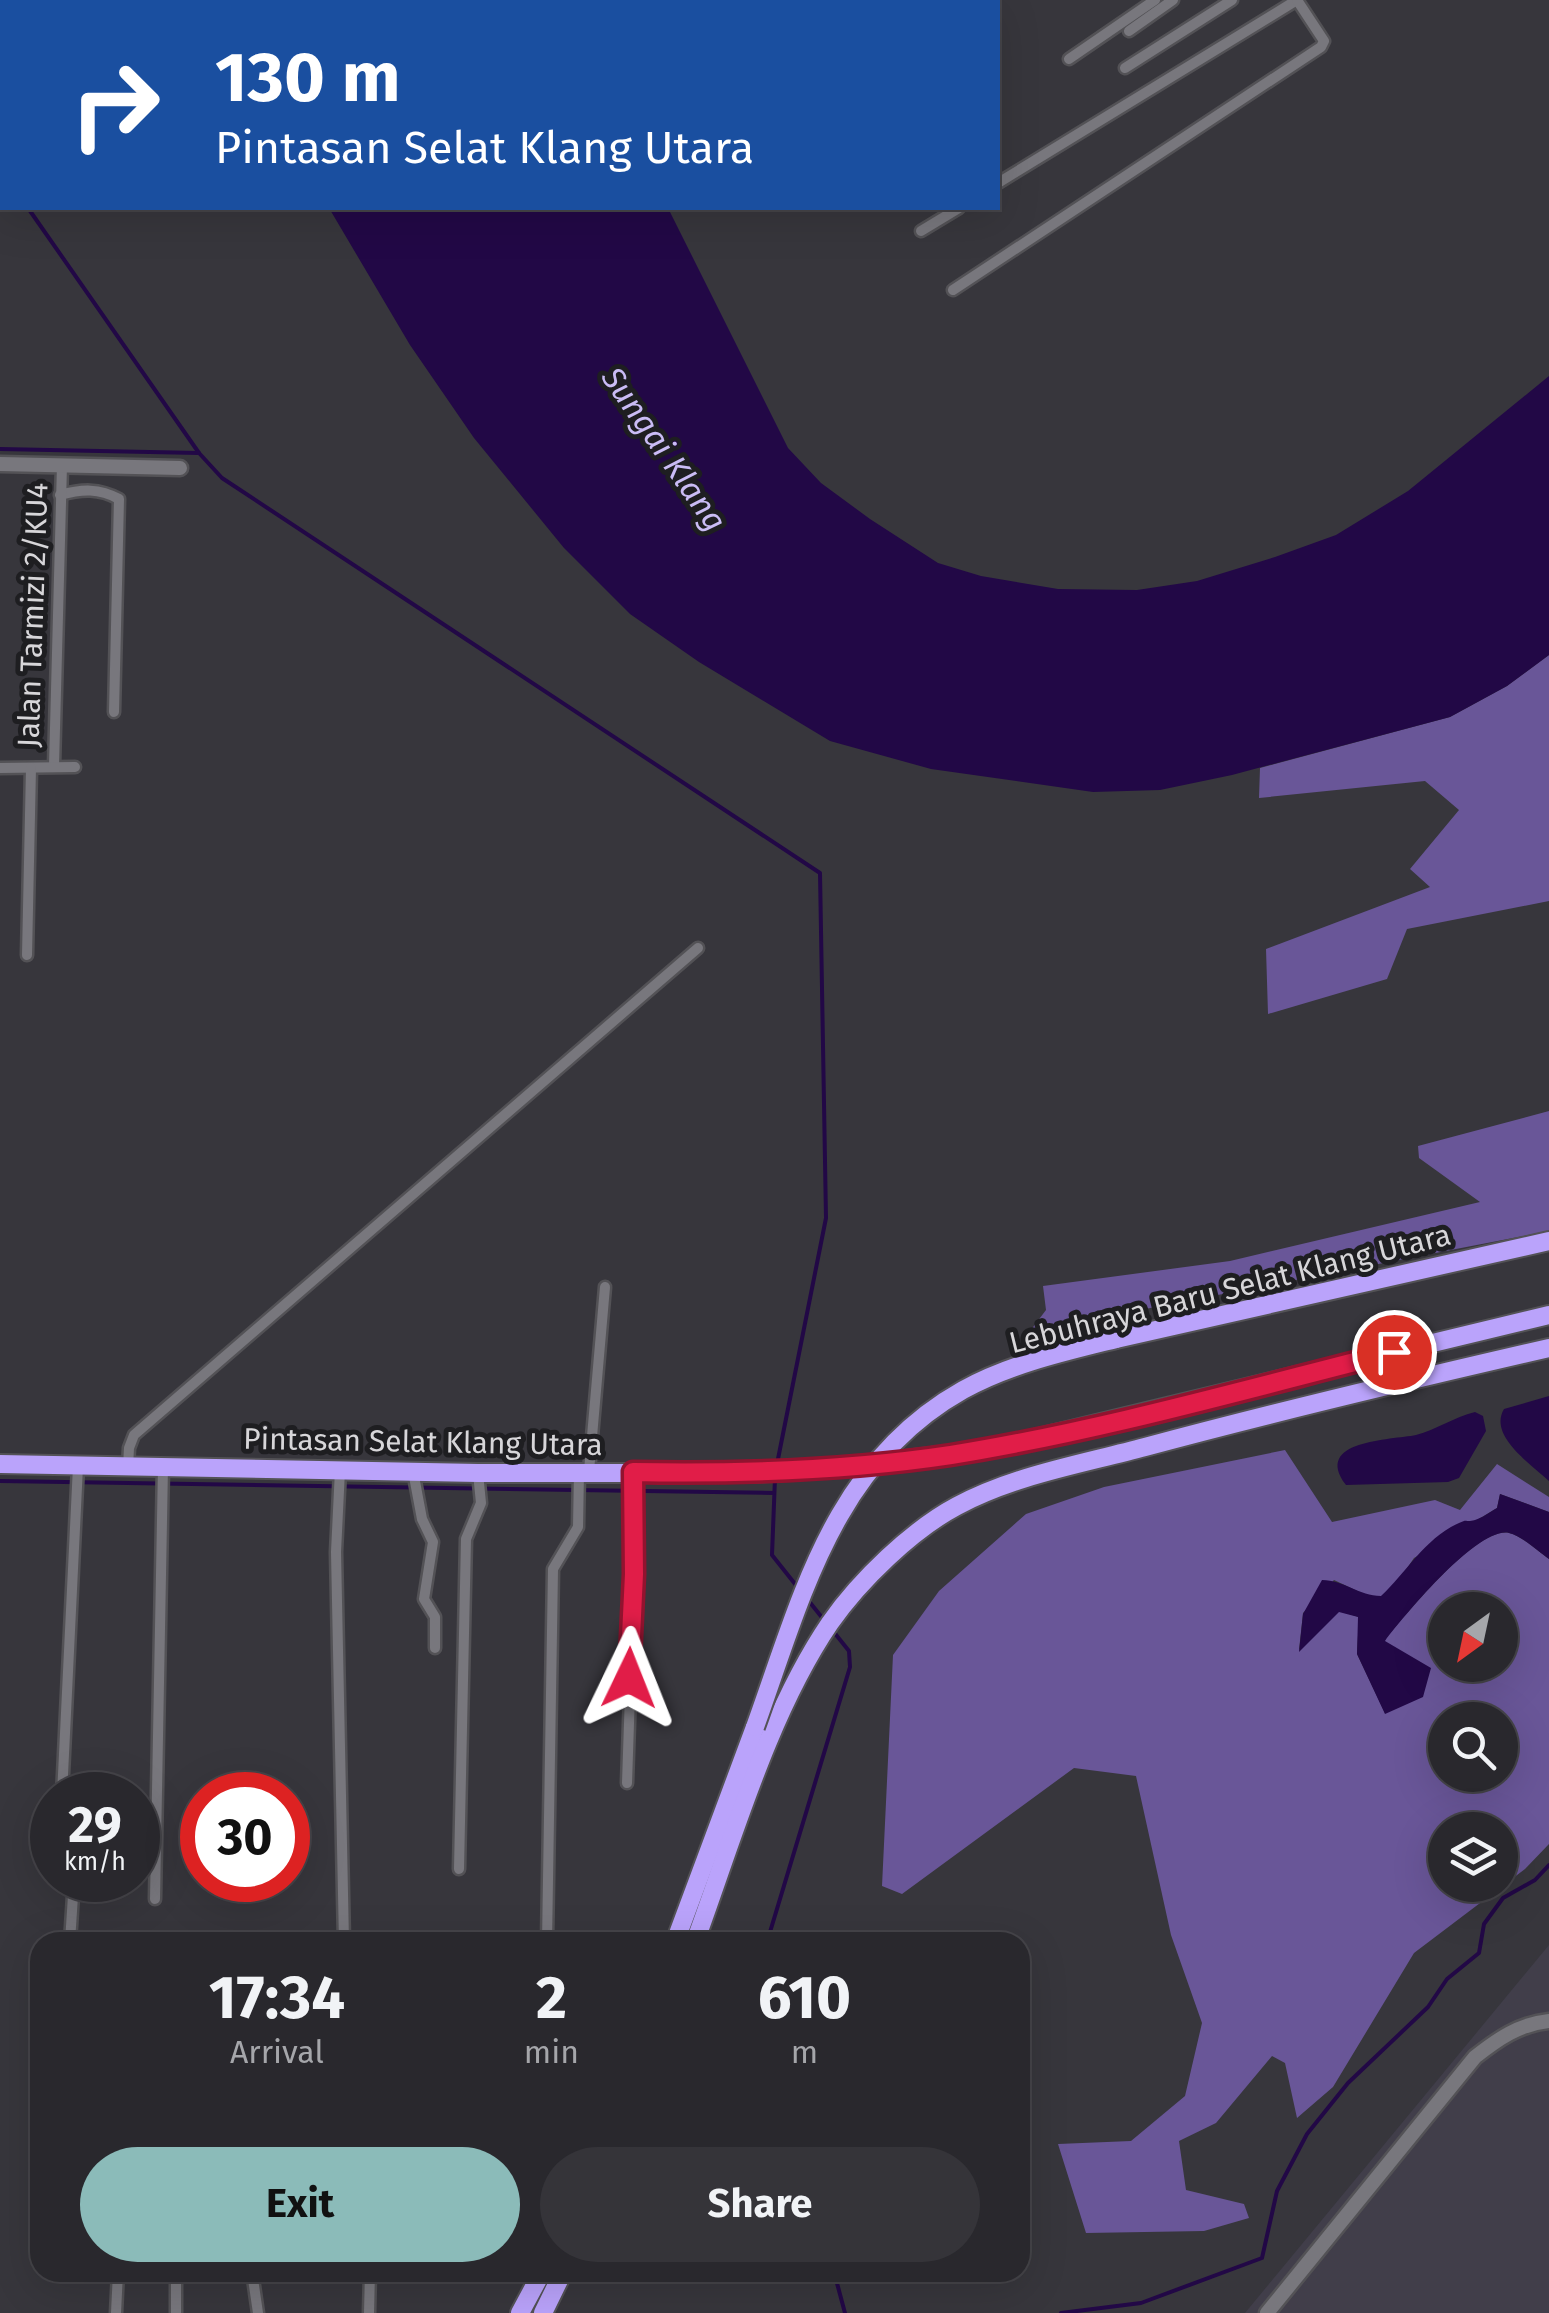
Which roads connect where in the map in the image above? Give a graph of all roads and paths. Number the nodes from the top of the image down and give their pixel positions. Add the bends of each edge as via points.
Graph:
1 (1155, 0) edge
2 (1172, 0) edge
3 (1232, 0) edge
4 (1297, 0) edge
5 (1128, 32) dead end
6 (1069, 58) dead end
7 (1125, 68) dead end
8 (1000, 182) edge
9 (956, 210) edge
10 (922, 231) dead end
11 (953, 290) dead end
12 (0, 464) edge
13 (62, 465) junction
14 (180, 468) dead end
15 (60, 495) junction
16 (114, 712) dead end
17 (54, 766) junction
18 (75, 767) dead end
19 (0, 768) edge
20 (31, 768) junction
21 (698, 948) dead end
22 (27, 955) dead end
23 (1549, 1240) edge
24 (605, 1287) dead end
25 (1549, 1315) edge
26 (1549, 1348) edge
27 (0, 1464) edge
28 (128, 1467) junction
29 (78, 1470) junction
30 (163, 1470) junction
31 (633, 1472) junction
32 (340, 1474) junction
33 (582, 1475) junction
34 (478, 1476) junction
35 (413, 1477) junction
36 (436, 1648) dead end
37 (63, 1772) edge
38 (157, 1772) edge
39 (627, 1783) dead end
40 (459, 1868) dead end
41 (73, 1902) edge
42 (71, 1932) edge
43 (344, 1932) edge
44 (547, 1932) edge
45 (678, 1932) edge
46 (699, 1932) edge
47 (1549, 2021) edge
48 (118, 2282) edge
49 (176, 2282) edge
50 (253, 2282) edge
51 (370, 2282) edge
52 (537, 2282) edge
53 (559, 2282) edge
54 (116, 2313) edge
55 (176, 2313) edge
56 (258, 2313) edge
57 (369, 2313) edge
58 (520, 2313) edge
59 (542, 2313) edge
60 (1268, 2313) edge

1 - 6 street
2 - 5 street
3 - 7 street
4 - 8 street
4 - 11 street via 1324,41 1321,47
9 - 10 street
12 - 13 street
13 - 14 street
13 - 15 street, Jalan Tarmizi 2/KU4
15 - 16 street via 100,490 119,499
15 - 17 street, Jalan Tarmizi 2/KU4
17 - 18 street
17 - 20 street
19 - 20 street
20 - 22 street
21 - 28 street via 134,1435
23 - 45 highway, Lebuhraya Baru Selat Klang Utara, bridge via 1030,1362 965,1389 895,1439 832,1526
24 - 33 street
25 - 31 highway, Pintasan Selat Klang Utara via 948,1455 753,1473
26 - 46 highway via 1006,1484 922,1529 887,1559 815,1647 777,1720
27 - 29 highway, Pintasan Selat Klang Utara
28 - 29 highway, Pintasan Selat Klang Utara
28 - 30 highway, Pintasan Selat Klang Utara
29 - 37 street
30 - 32 highway, Pintasan Selat Klang Utara
30 - 38 street
31 - 33 highway, Pintasan Selat Klang Utara
31 - 39 street
32 - 35 highway, Pintasan Selat Klang Utara
32 - 43 street
33 - 34 highway, Pintasan Selat Klang Utara
33 - 44 street via 578,1526 553,1568
34 - 35 highway, Pintasan Selat Klang Utara
34 - 40 street via 480,1496 466,1538
35 - 36 street via 433,1542 424,1600 435,1617
41 - 42 street
47 - 60 street via 1501,2037 1476,2057
48 - 54 street
49 - 55 street
50 - 56 street
51 - 57 street
52 - 58 highway
53 - 59 highway

